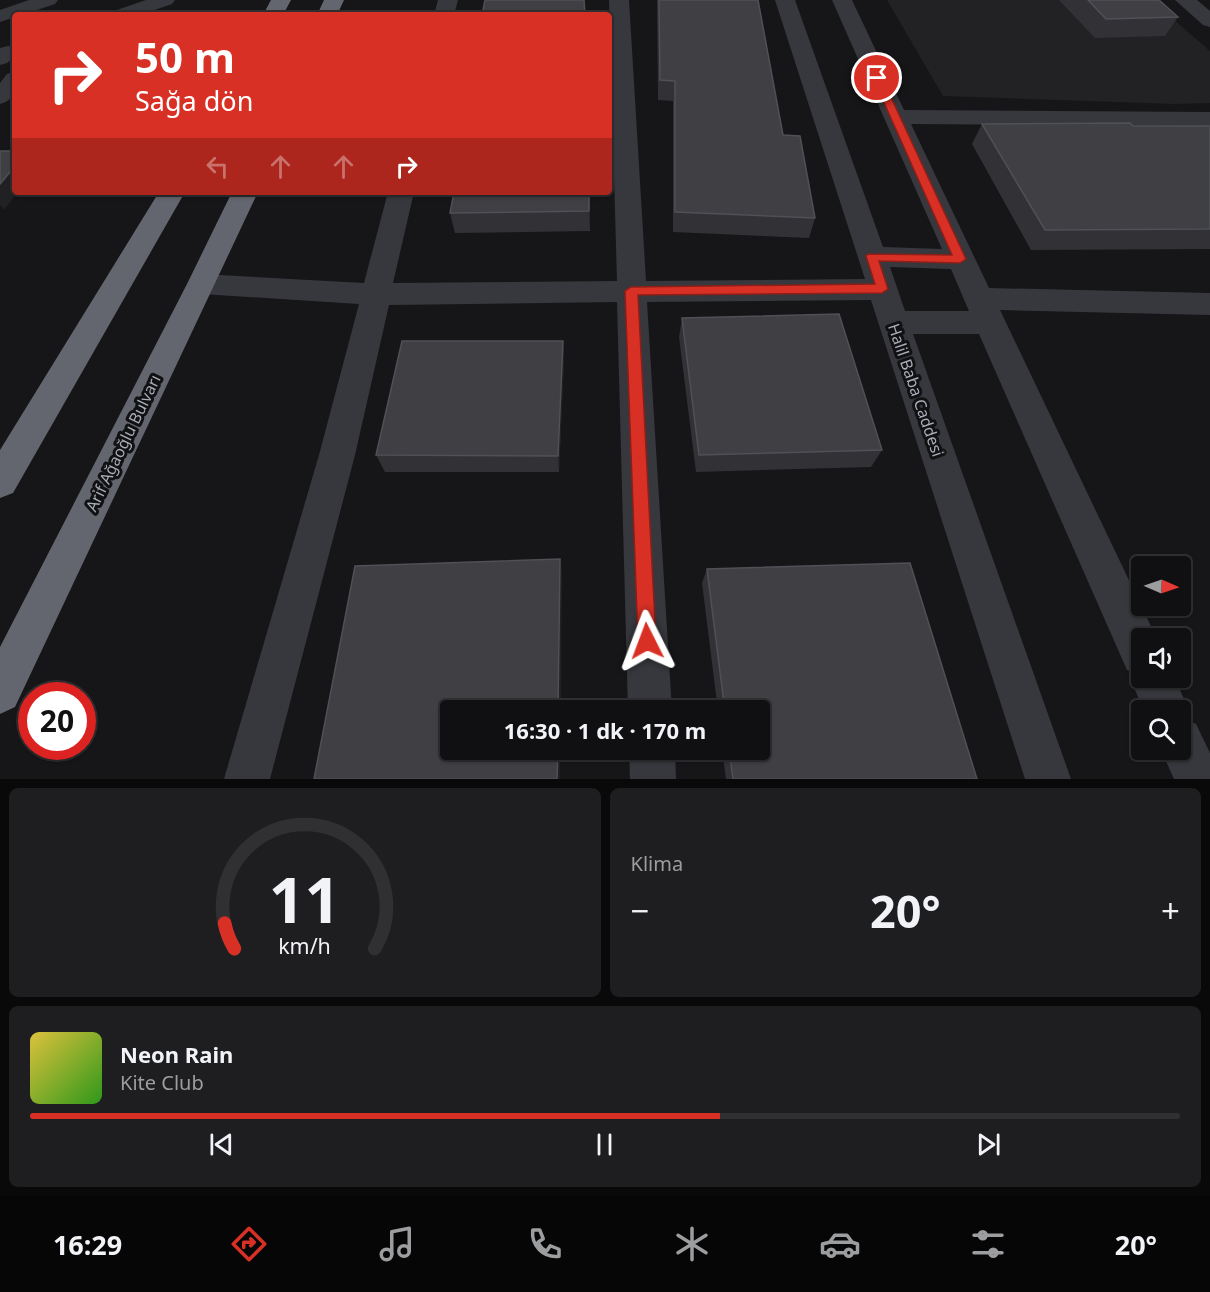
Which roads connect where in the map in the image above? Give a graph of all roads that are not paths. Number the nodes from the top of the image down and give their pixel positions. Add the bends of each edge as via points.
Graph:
1 (48, 0) edge
2 (165, 0) edge
3 (618, 0) edge
4 (785, 0) edge
5 (842, 0) edge
6 (1185, 0) edge
7 (130, 12) edge
8 (0, 16) edge
9 (1210, 21) edge
10 (12, 83) edge
11 (0, 97) edge
12 (895, 117) junction
13 (1210, 119) edge
14 (170, 195) edge
15 (244, 195) edge
16 (400, 195) edge
17 (872, 256) junction
18 (960, 259) junction
19 (202, 284) junction
20 (882, 289) junction
21 (631, 291) junction
22 (376, 294) junction
23 (1210, 304) edge
24 (984, 311) junction
25 (893, 322) junction
26 (0, 482) edge
27 (1131, 631) edge
28 (0, 693) edge
29 (650, 700) edge
30 (652, 760) edge
31 (1189, 760) edge
32 (247, 779) edge
33 (653, 779) edge
34 (1048, 779) edge
35 (1198, 779) edge

1 - 8 street
2 - 7 street
3 - 21 street
4 - 17 street, Halil Baba Caddesi
5 - 12 street
6 - 9 street
10 - 11 street
12 - 13 street
12 - 18 street
14 - 26 highway
15 - 19 highway, Arif Ağaoğlu Bulvarı
16 - 22 street
17 - 18 street
17 - 20 street, Halil Baba Caddesi
18 - 24 street
19 - 22 street
19 - 28 highway, Arif Ağaoğlu Bulvarı
20 - 21 street
20 - 25 street, Halil Baba Caddesi
21 - 22 street
21 - 29 street
22 - 32 street via 337,455
23 - 24 street
24 - 25 street
24 - 27 street
25 - 34 street, Halil Baba Caddesi
30 - 33 street
31 - 35 street

